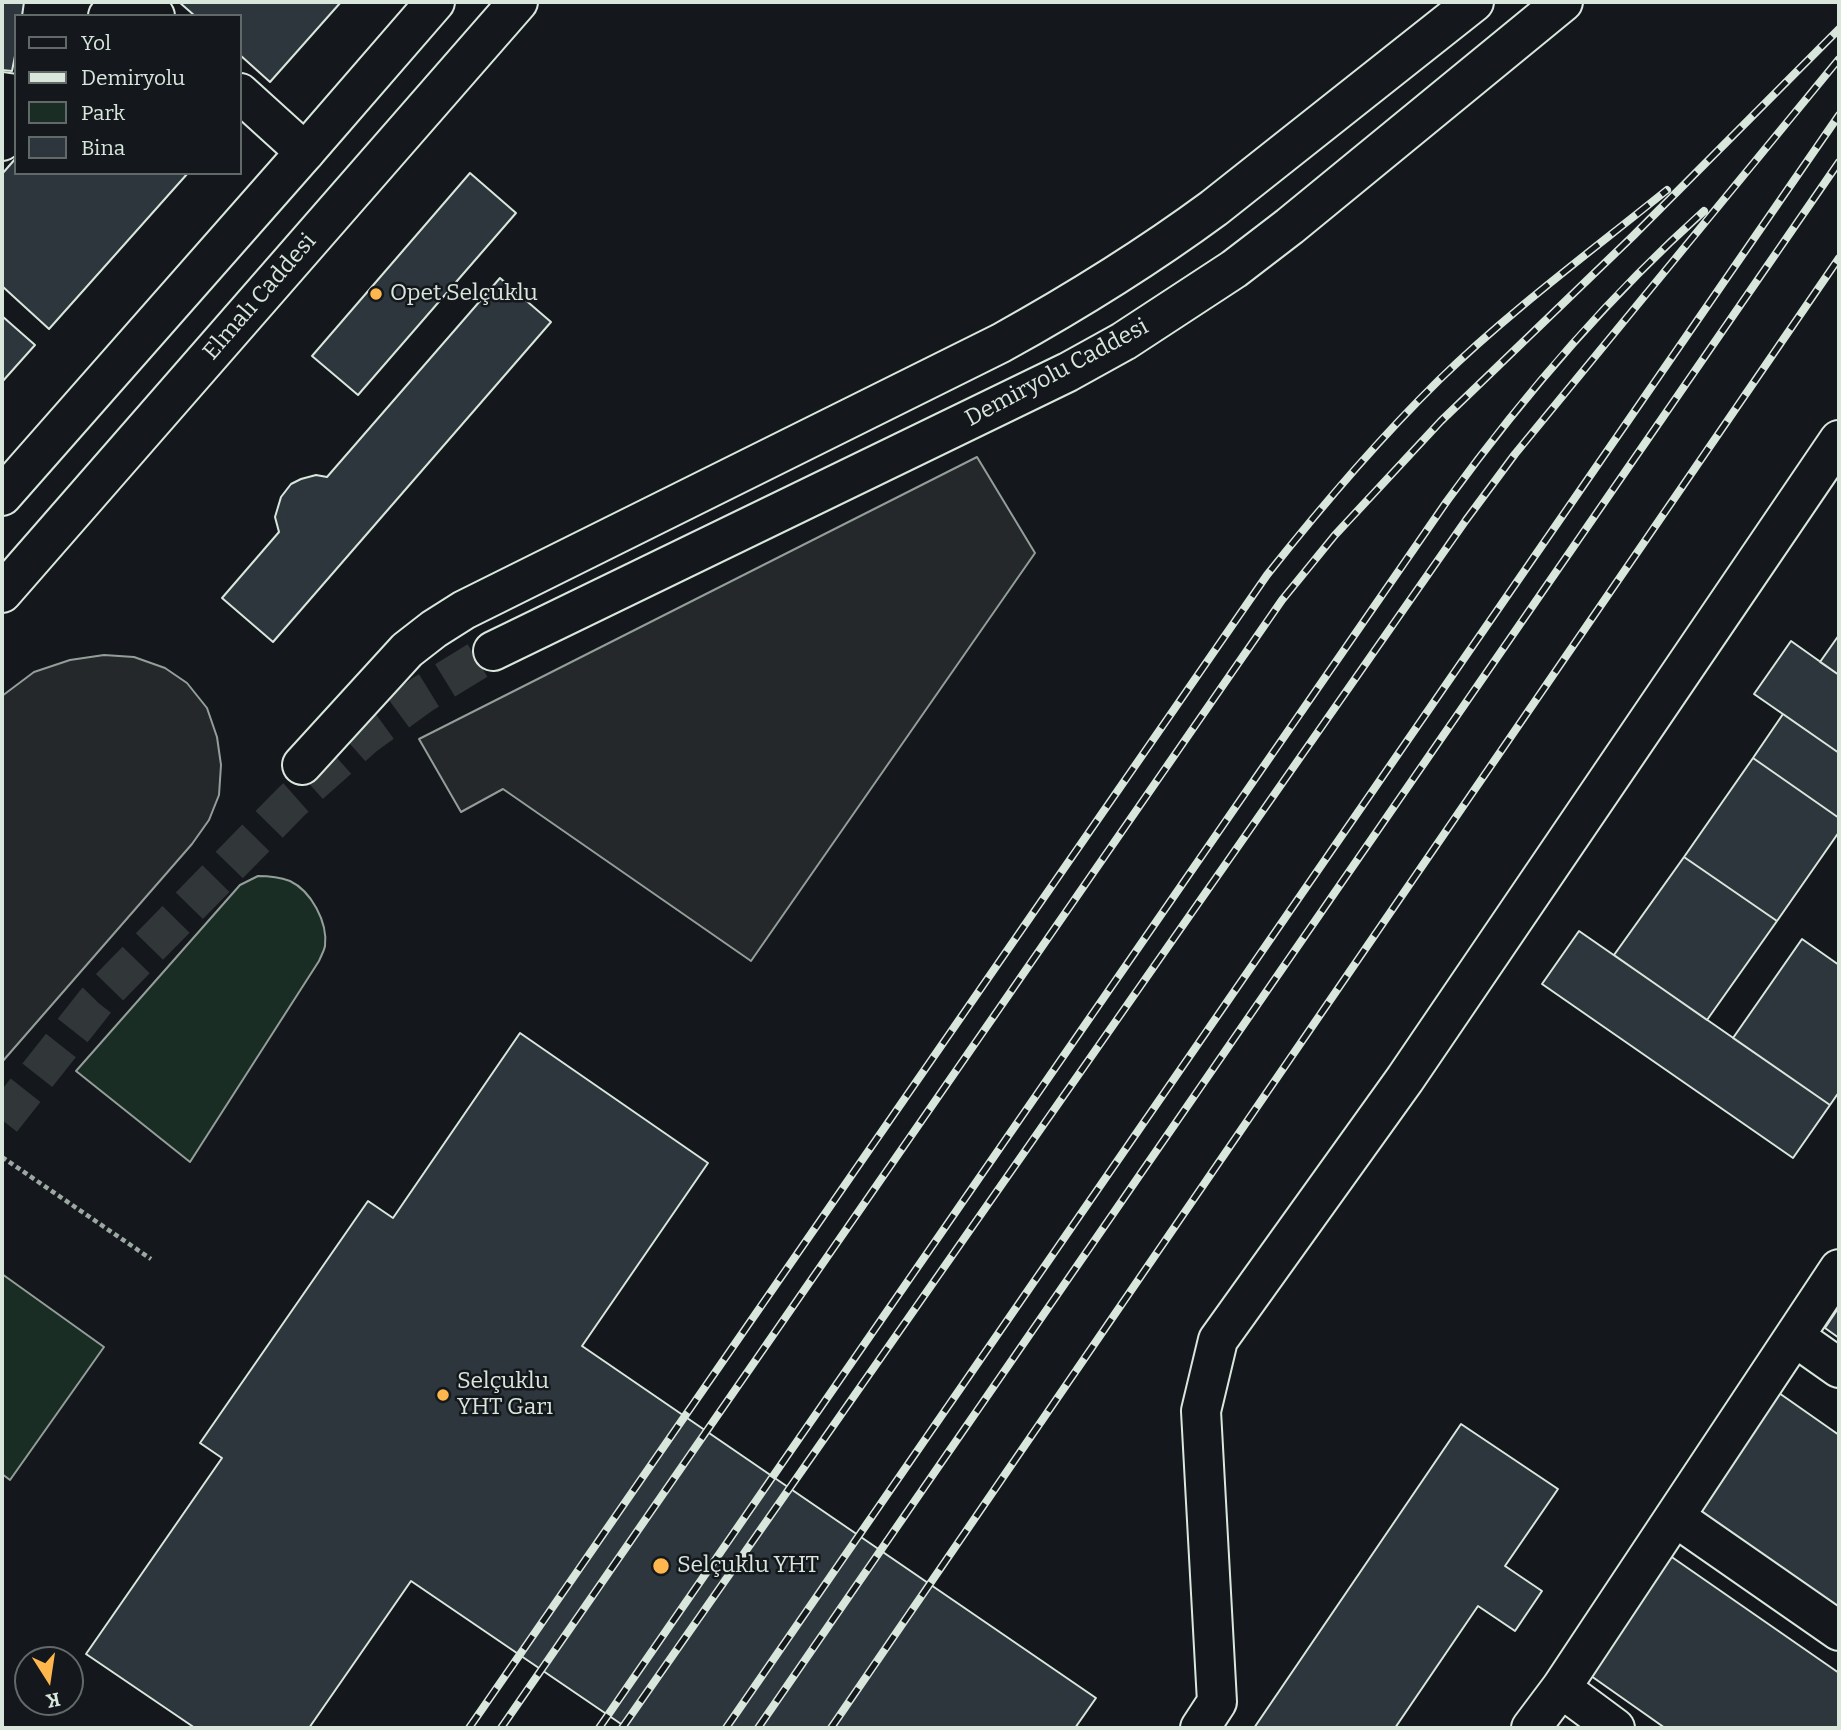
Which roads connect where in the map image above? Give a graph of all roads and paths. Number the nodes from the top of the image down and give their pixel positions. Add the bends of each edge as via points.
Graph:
1 (140, 2) edge
2 (435, 2) edge
3 (517, 2) edge
4 (1474, 2) edge
5 (1563, 2) edge
6 (153, 14) edge
7 (242, 95) edge
8 (14, 127) edge
9 (2, 141) edge
10 (305, 152) junction
11 (1839, 440) edge
12 (2, 496) edge
13 (2, 593) edge
14 (493, 652) tunnel mouth
15 (302, 765) dead end
16 (2, 1157) edge
17 (151, 1259) dead end
18 (1839, 1269) edge
19 (1795, 1337) junction
20 (1839, 1368) edge
21 (1675, 1517) junction
22 (1839, 1631) edge
23 (1561, 1688) junction
24 (1200, 1728) edge
25 (1531, 1728) edge
26 (1615, 1728) edge

1 - 6 main road
2 - 10 main road
3 - 13 main road, Elmalı Caddesi
4 - 15 main road via 1214,208 1069,305 444,623 407,650
5 - 14 main road, Demiryolu Caddesi via 1281,233 1124,341
7 - 10 main road
8 - 9 main road
10 - 12 main road
11 - 24 main road via 1405,1079 1218,1340 1201,1411 1217,1702
16 - 17 path
18 - 19 main road
19 - 20 main road
19 - 21 main road
21 - 22 main road
21 - 23 main road
23 - 25 main road
23 - 26 main road

